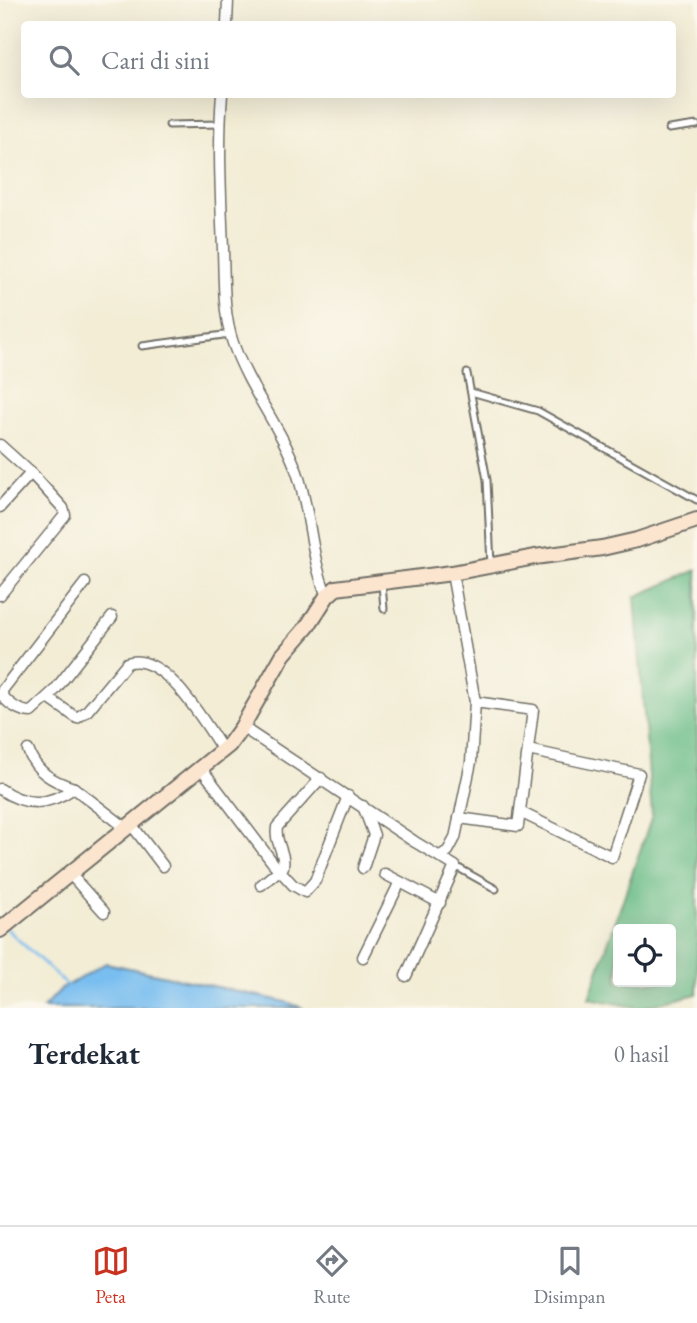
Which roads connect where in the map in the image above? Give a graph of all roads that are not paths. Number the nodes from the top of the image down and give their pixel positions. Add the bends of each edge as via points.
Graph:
1 (228, 0) edge
2 (227, 21) edge
3 (222, 98) edge
4 (220, 124) junction
5 (169, 125) dead end
6 (697, 125) edge
7 (669, 129) dead end
8 (230, 334) junction
9 (142, 346) dead end
10 (467, 373) dead end
11 (471, 392) junction
12 (0, 445) edge
13 (31, 473) junction
14 (697, 500) edge
15 (0, 507) edge
16 (697, 520) edge
17 (491, 565) junction
18 (452, 573) junction
19 (85, 583) dead end
20 (382, 583) junction
21 (2, 587) edge
22 (327, 596) junction
23 (384, 609) dead end
24 (112, 617) dead end
25 (48, 698) junction
26 (475, 702) junction
27 (243, 727) junction
28 (28, 750) dead end
29 (223, 750) junction
30 (528, 750) junction
31 (201, 768) junction
32 (321, 778) junction
33 (74, 788) junction
34 (0, 789) edge
35 (348, 796) junction
36 (363, 806) junction
37 (520, 812) junction
38 (459, 818) junction
39 (128, 826) junction
40 (440, 856) junction
41 (163, 866) dead end
42 (455, 866) junction
43 (363, 868) dead end
44 (280, 871) junction
45 (385, 874) dead end
46 (71, 875) junction
47 (400, 882) junction
48 (261, 885) dead end
49 (496, 889) dead end
50 (440, 903) junction
51 (104, 912) dead end
52 (3, 928) edge
53 (363, 957) dead end
54 (406, 976) dead end

1 - 2 street
3 - 4 street
4 - 5 lane
4 - 8 street
6 - 7 lane
8 - 9 lane
8 - 22 street via 296,468 317,571
10 - 11 lane
11 - 14 lane via 538,411
11 - 17 lane via 487,480
12 - 13 street
13 - 15 street
13 - 21 street via 65,515
16 - 17 street via 618,545
17 - 18 street
18 - 20 street
18 - 26 street
19 - 25 street via 1,692 27,713
20 - 22 street via 336,588
20 - 23 lane
22 - 27 street via 282,655
24 - 25 street
25 - 29 street via 73,717 82,716 127,663 141,661 171,679
26 - 30 street via 533,710
26 - 38 street via 472,752
27 - 29 street
27 - 32 street
28 - 33 street via 49,778
29 - 31 street
30 - 37 street
30 - 37 street via 639,774 612,857
31 - 39 street
31 - 44 street
32 - 35 street
32 - 44 street via 277,827 284,861
33 - 34 street via 53,801 38,803
33 - 39 street
35 - 36 street
35 - 44 street via 312,887 301,891
36 - 40 street
36 - 43 street via 374,835
37 - 38 street via 518,826
38 - 40 street via 453,844
39 - 41 street
39 - 46 street
40 - 42 street
42 - 49 lane
42 - 50 street
44 - 48 street
45 - 47 street
46 - 51 street
46 - 52 street
47 - 50 street
47 - 53 street
50 - 54 street

